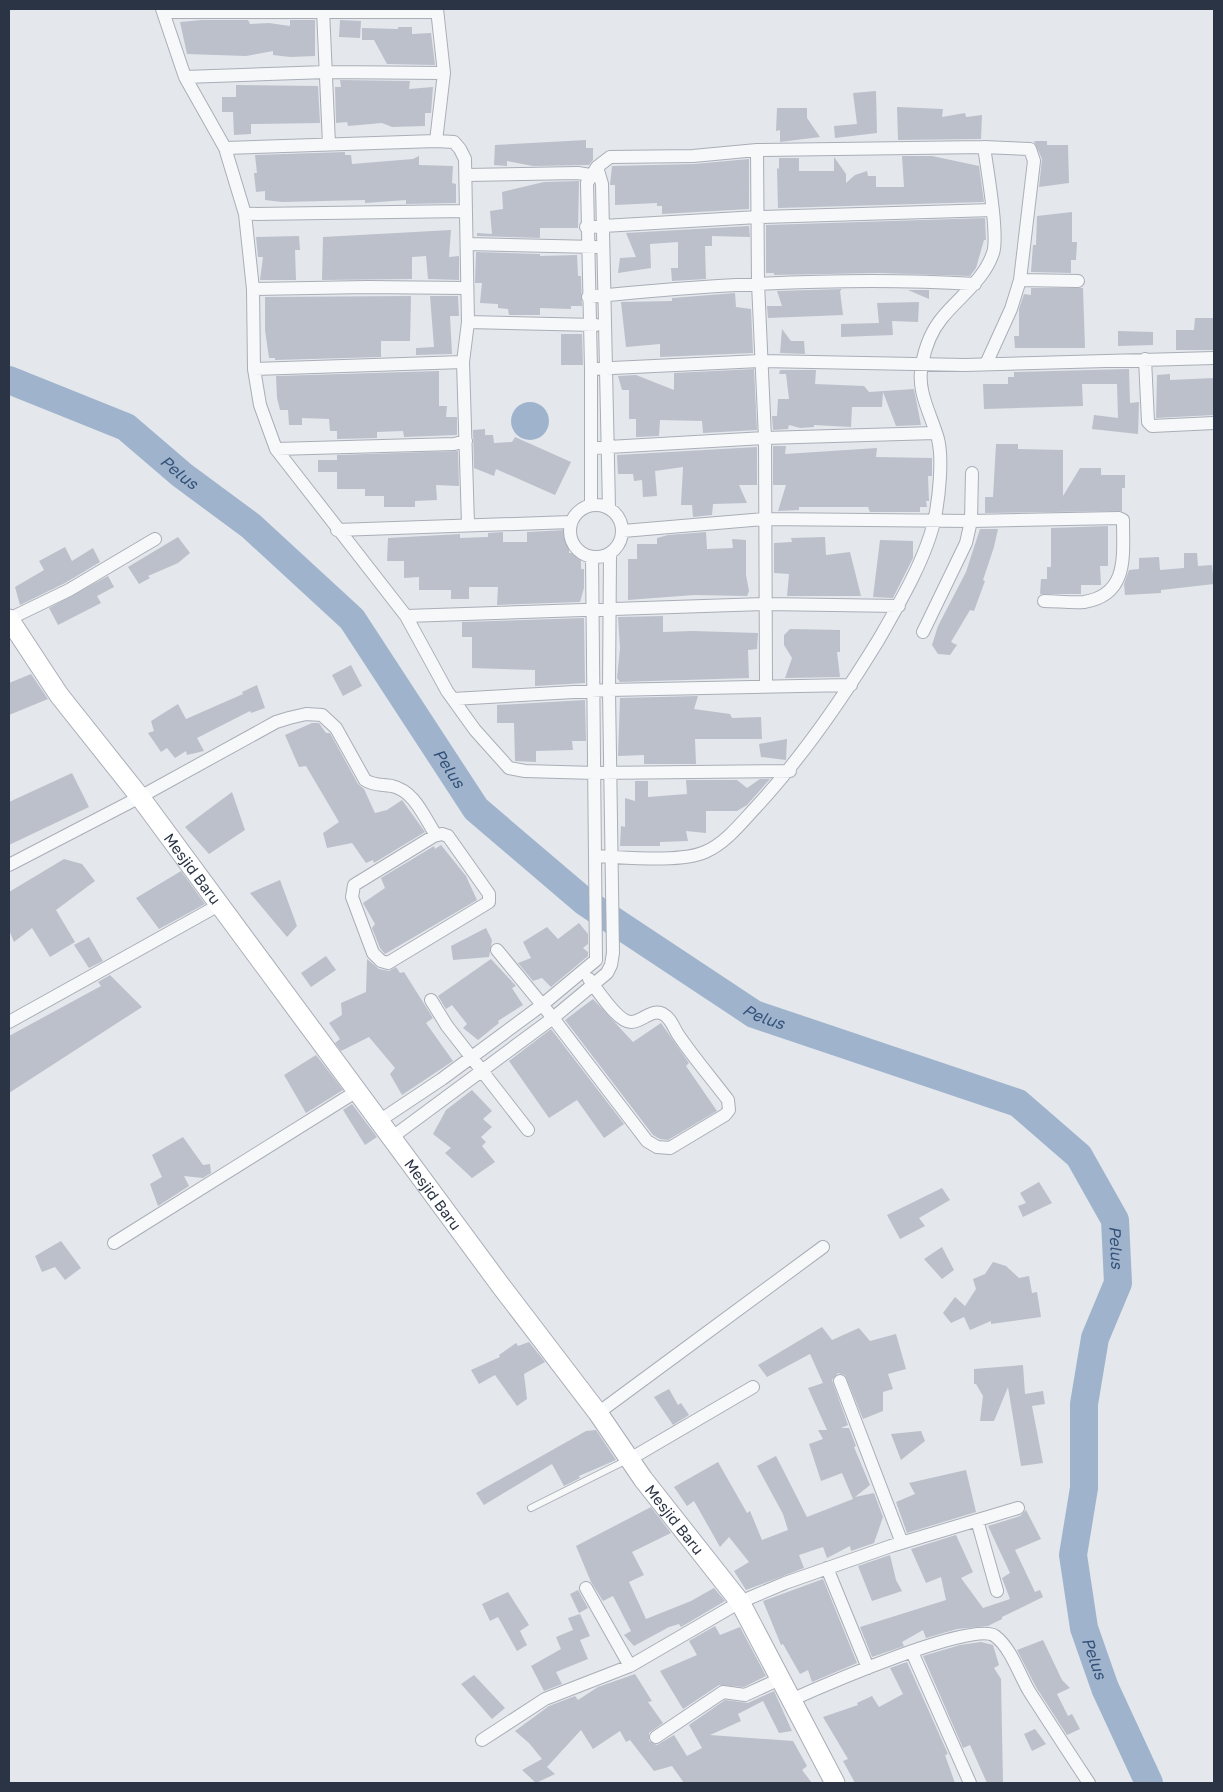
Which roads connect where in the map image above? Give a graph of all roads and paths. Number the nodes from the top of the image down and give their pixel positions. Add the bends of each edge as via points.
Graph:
1 (273, 9) edge
2 (348, 9) edge
3 (163, 10) edge
4 (323, 10) junction
5 (437, 10) edge
6 (327, 72) junction
7 (444, 74) junction
8 (186, 77) junction
9 (436, 141) junction
10 (329, 144) junction
11 (990, 147) junction
12 (225, 148) junction
13 (757, 150) junction
14 (593, 171) junction
15 (466, 175) junction
16 (992, 210) junction
17 (465, 211) junction
18 (245, 214) junction
19 (758, 217) junction
20 (602, 226) junction
21 (586, 227) junction
22 (467, 244) junction
23 (603, 247) junction
24 (587, 248) junction
25 (1020, 280) junction
26 (1078, 280) dead end
27 (758, 283) junction
28 (976, 284) junction
29 (466, 288) junction
30 (252, 289) junction
31 (606, 295) junction
32 (588, 297) junction
33 (468, 322) junction
34 (605, 324) junction
35 (590, 325) junction
36 (1214, 358) edge
37 (1145, 359) junction
38 (760, 361) junction
39 (463, 362) junction
40 (926, 364) junction
41 (986, 364) junction
42 (605, 367) junction
43 (254, 369) junction
44 (591, 369) junction
45 (1214, 423) edge
46 (936, 433) junction
47 (764, 438) junction
48 (466, 441) junction
49 (607, 446) junction
50 (591, 448) junction
51 (276, 449) junction
52 (972, 473) dead end
53 (591, 505) junction
54 (609, 508) junction
55 (764, 519) junction
56 (940, 520) junction
57 (969, 521) junction
58 (571, 522) junction
59 (468, 524) junction
60 (337, 530) junction
61 (623, 530) junction
62 (155, 539) dead end
63 (610, 554) junction
64 (592, 557) junction
65 (1044, 601) dead end
66 (766, 604) junction
67 (899, 606) junction
68 (608, 608) junction
69 (592, 609) junction
70 (406, 616) junction
71 (9, 619) edge
72 (923, 632) dead end
73 (766, 685) junction
74 (851, 685) junction
75 (609, 690) junction
76 (592, 692) junction
77 (453, 699) junction
78 (790, 771) junction
79 (611, 772) junction
80 (595, 773) junction
81 (140, 797) junction
82 (434, 836) junction
83 (595, 861) junction
84 (612, 862) junction
85 (9, 865) edge
86 (219, 905) junction
87 (497, 950) dead end
88 (583, 972) junction
89 (593, 985) junction
90 (431, 1000) dead end
91 (542, 1005) junction
92 (553, 1018) junction
93 (9, 1022) edge
94 (472, 1056) junction
95 (481, 1071) junction
96 (357, 1091) junction
97 (379, 1121) junction
98 (528, 1130) dead end
99 (391, 1138) junction
100 (114, 1243) dead end
101 (823, 1248) dead end
102 (840, 1381) dead end
103 (753, 1387) dead end
104 (598, 1413) junction
105 (630, 1459) junction
106 (530, 1508) dead end
107 (1018, 1508) dead end
108 (977, 1520) junction
109 (902, 1543) junction
110 (827, 1568) junction
111 (586, 1588) dead end
112 (996, 1592) dead end
113 (740, 1602) junction
114 (912, 1652) junction
115 (630, 1666) junction
116 (868, 1668) junction
117 (780, 1679) junction
118 (791, 1700) junction
119 (656, 1737) dead end
120 (482, 1740) dead end
121 (835, 1783) edge
122 (970, 1783) edge
123 (1090, 1783) edge

1 - 3 street
1 - 4 street
2 - 4 street
2 - 5 street
3 - 8 street
4 - 6 street
5 - 7 street
6 - 7 street
6 - 8 street
6 - 10 street
7 - 9 street
8 - 12 street
9 - 10 street
9 - 15 street via 454,142 466,160
10 - 12 street
11 - 13 street
11 - 16 street
11 - 25 street via 1027,148 1034,156
12 - 18 street
13 - 14 street via 694,156 610,158
13 - 19 street
14 - 15 street
14 - 20 street via 602,184
14 - 21 street via 587,182
15 - 17 street
16 - 19 street
16 - 28 street via 994,251
17 - 18 street
17 - 22 street
18 - 30 street
19 - 20 street
19 - 27 street
20 - 21 street
20 - 23 street
21 - 24 street
22 - 24 street
22 - 29 street
23 - 24 street
23 - 31 street
24 - 32 street
25 - 26 street
25 - 41 street via 1011,309
27 - 28 street via 920,281
27 - 31 street
27 - 38 street
28 - 40 street via 941,319 929,340
29 - 30 street
29 - 33 street
30 - 43 street
31 - 32 street
31 - 34 street
32 - 35 street
33 - 35 street
33 - 39 street
34 - 35 street
34 - 42 street
35 - 44 street
36 - 37 street
37 - 41 street
37 - 45 street via 1148,422 1152,426
38 - 40 street
38 - 42 street
38 - 47 street
39 - 43 street
39 - 48 street
40 - 41 street
40 - 46 street via 922,395
42 - 44 street
42 - 49 street
43 - 51 street via 260,405
44 - 50 street
46 - 47 street
46 - 56 street via 940,452
47 - 49 street
47 - 55 street
48 - 51 street
48 - 59 street
49 - 50 street
49 - 54 street
50 - 53 street
51 - 60 street
52 - 57 street
53 - 54 street
53 - 58 street via 583,508
54 - 61 street via 621,522
55 - 56 street
55 - 61 street
55 - 66 street
56 - 57 street
56 - 67 street
57 - 65 street via 1123,520 1122,564 1120,577 1113,588 1084,602
57 - 72 street via 966,543
58 - 59 street
58 - 64 street via 570,531 576,548
59 - 60 street
60 - 70 street
61 - 63 street via 617,548
62 - 71 street via 69,590
63 - 64 street
63 - 68 street
64 - 69 street
66 - 67 street
66 - 68 street
66 - 73 street
67 - 74 street
68 - 69 street
68 - 75 street
69 - 70 street
69 - 76 street
70 - 77 street
71 - 81 street, Mesjid Baru via 59,695
73 - 74 street
73 - 75 street
74 - 78 street
75 - 76 street
75 - 79 street
76 - 77 street
76 - 80 street
77 - 80 street via 508,768
78 - 79 street
78 - 84 street via 735,829 706,851 688,857
79 - 80 street
79 - 84 street
80 - 83 street
81 - 82 street via 276,722 306,714 322,715 336,728 365,780 374,785 400,788 411,796
81 - 85 street
81 - 86 street, Mesjid Baru
82 - 82 street via 448,836 488,894 488,902 388,963 381,961 373,953 351,891 354,885
83 - 84 street
83 - 88 street via 597,953 596,960
84 - 89 street via 613,953 607,974
86 - 93 street
86 - 96 street, Mesjid Baru
87 - 91 street
88 - 89 street
88 - 91 street
89 - 92 street
89 - 92 street via 607,1005 627,1021 632,1023 655,1013 667,1017 728,1100 726,1115 670,1148 647,1142
90 - 94 street
91 - 92 street
91 - 94 street
92 - 95 street
94 - 95 street
94 - 97 street
95 - 98 street
95 - 99 street
96 - 97 street, Mesjid Baru
96 - 100 street
97 - 99 street, Mesjid Baru
99 - 104 street, Mesjid Baru
101 - 104 street
102 - 109 street
103 - 105 street
104 - 105 street, Mesjid Baru
105 - 106 lane
105 - 113 street, Mesjid Baru
107 - 108 street
108 - 109 street
108 - 112 street
109 - 110 street
110 - 113 street
110 - 116 street
111 - 115 street
113 - 115 street
113 - 117 street, Mesjid Baru
114 - 116 street
114 - 122 street
114 - 123 street via 976,1633 995,1636
115 - 120 street via 544,1698
116 - 118 street
117 - 118 street, Mesjid Baru
117 - 119 street via 745,1695 723,1692
118 - 121 street, Mesjid Baru

